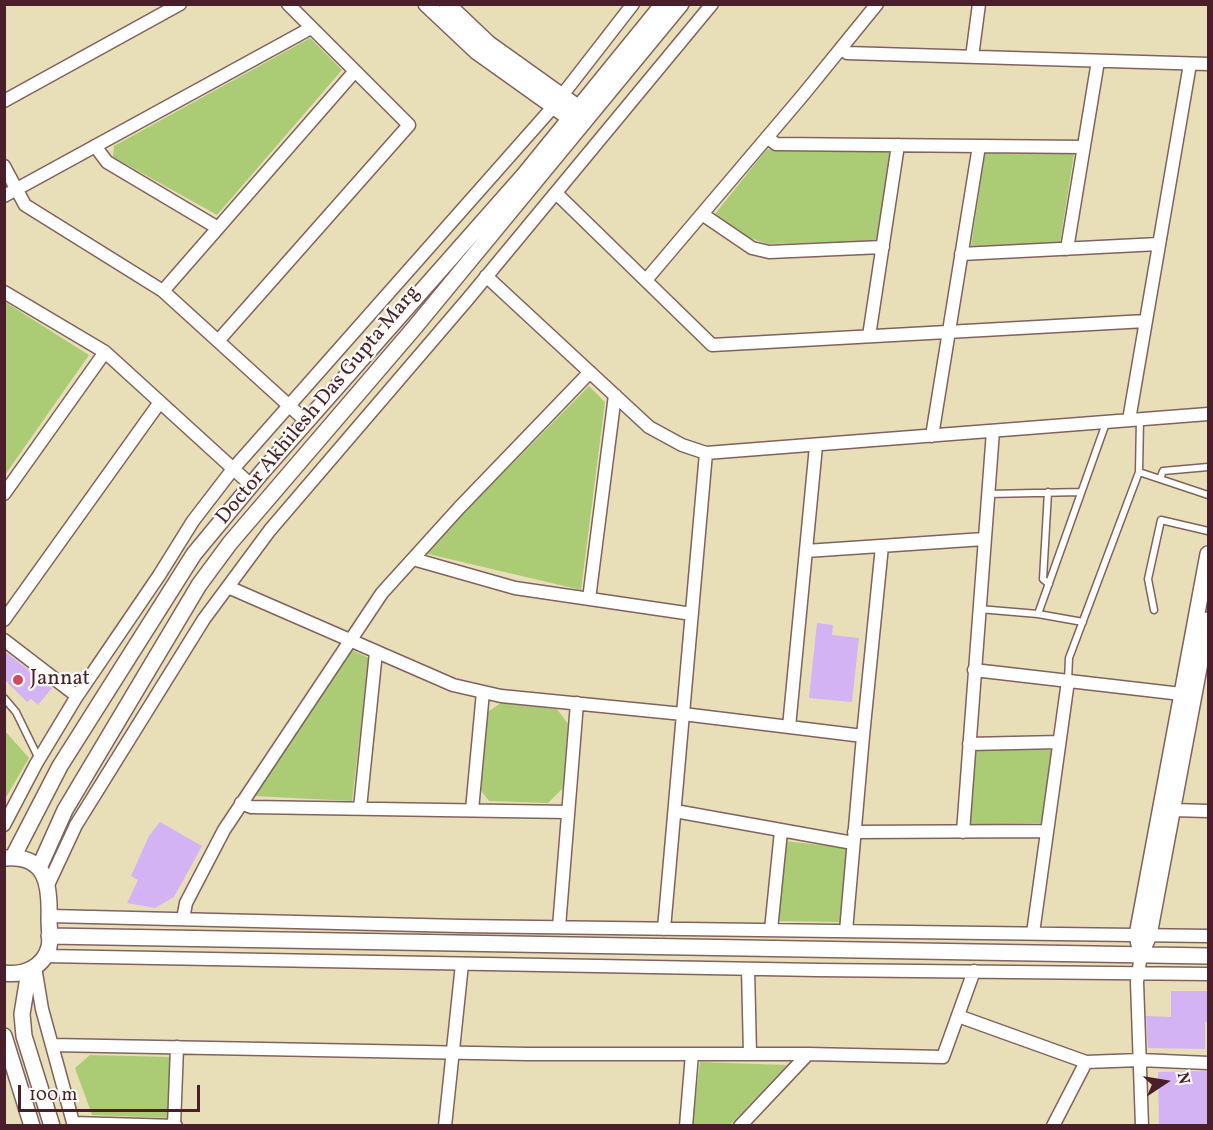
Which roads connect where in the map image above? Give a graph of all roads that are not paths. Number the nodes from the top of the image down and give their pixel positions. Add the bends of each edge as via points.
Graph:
1 (180, 4) edge
2 (288, 4) edge
3 (426, 4) edge
4 (447, 4) edge
5 (633, 4) edge
6 (663, 4) edge
7 (681, 4) edge
8 (712, 4) edge
9 (877, 4) edge
10 (980, 4) edge
11 (311, 28) junction
12 (841, 48) junction
13 (972, 57) junction
14 (1098, 61) junction
15 (1190, 64) junction
16 (1209, 64) edge
17 (355, 71) junction
18 (4, 101) edge
19 (558, 101) junction
20 (580, 117) junction
21 (767, 138) junction
22 (898, 145) junction
23 (95, 146) junction
24 (979, 146) junction
25 (1084, 147) junction
26 (4, 166) edge
27 (17, 189) junction
28 (555, 193) junction
29 (4, 196) edge
30 (702, 214) junction
31 (218, 228) junction
32 (1159, 244) junction
33 (883, 248) junction
34 (1067, 249) junction
35 (961, 254) junction
36 (486, 276) junction
37 (646, 280) junction
38 (163, 291) junction
39 (4, 292) edge
40 (413, 301) junction
41 (422, 316) junction
42 (1146, 321) junction
43 (948, 332) junction
44 (436, 336) junction
45 (869, 336) junction
46 (218, 341) junction
47 (105, 352) junction
48 (590, 372) junction
49 (615, 395) junction
50 (160, 402) junction
51 (290, 406) junction
52 (1209, 414) edge
53 (1134, 420) junction
54 (307, 422) junction
55 (1106, 422) junction
56 (993, 431) junction
57 (932, 436) junction
58 (816, 446) junction
59 (706, 453) junction
60 (1209, 467) edge
61 (233, 469) junction
62 (1139, 472) junction
63 (1160, 478) junction
64 (251, 485) junction
65 (1048, 492) junction
66 (1081, 492) junction
67 (4, 494) edge
68 (988, 494) junction
69 (1209, 495) edge
70 (1209, 531) edge
71 (984, 539) junction
72 (882, 546) junction
73 (806, 551) junction
74 (1209, 554) edge
75 (413, 559) junction
76 (1049, 584) junction
77 (228, 587) junction
78 (589, 599) junction
79 (979, 609) junction
80 (1154, 610) dead end
81 (692, 614) junction
82 (1038, 614) junction
83 (4, 620) edge
84 (1209, 620) edge
85 (1083, 622) junction
86 (4, 640) edge
87 (350, 641) junction
88 (376, 652) junction
89 (974, 670) junction
90 (1068, 681) junction
91 (483, 692) junction
92 (1188, 695) junction
93 (78, 696) junction
94 (4, 698) edge
95 (577, 704) junction
96 (683, 714) junction
97 (789, 727) junction
98 (863, 736) junction
99 (1059, 742) junction
100 (969, 744) junction
101 (39, 759) junction
102 (241, 804) junction
103 (360, 808) junction
104 (472, 810) junction
105 (1173, 810) junction
106 (1209, 811) edge
107 (568, 812) junction
108 (675, 812) junction
109 (4, 825) edge
110 (781, 831) junction
111 (1047, 831) junction
112 (963, 832) junction
113 (854, 838) junction
114 (9, 857) edge
115 (39, 868) junction
116 (48, 885) junction
117 (50, 916) junction
118 (183, 919) junction
119 (559, 927) junction
120 (664, 929) junction
121 (771, 930) junction
122 (846, 931) junction
123 (1033, 933) junction
124 (1143, 935) junction
125 (49, 936) junction
126 (1209, 936) edge
127 (1141, 954) junction
128 (1209, 956) edge
129 (36, 964) junction
130 (462, 964) junction
131 (748, 969) junction
132 (974, 971) junction
133 (4, 973) edge
134 (1138, 973) junction
135 (1209, 974) edge
136 (958, 1016) junction
137 (4, 1036) edge
138 (52, 1045) junction
139 (177, 1047) junction
140 (453, 1052) junction
141 (692, 1054) junction
142 (750, 1054) junction
143 (808, 1054) junction
144 (1140, 1060) junction
145 (1086, 1062) junction
146 (1209, 1063) edge
147 (73, 1124) edge
148 (32, 1125) edge
149 (52, 1125) edge
150 (175, 1125) edge
151 (445, 1125) edge
152 (686, 1125) edge
153 (740, 1125) edge
154 (1053, 1125) edge
155 (1143, 1125) edge

1 - 18 street
2 - 11 street
3 - 19 street via 477,52
4 - 19 street
5 - 19 street
6 - 20 street, Doctor Akhilesh Das Gupta Marg
7 - 20 street, Doctor Akhilesh Das Gupta Marg
8 - 28 street
9 - 12 street
10 - 13 street
11 - 17 street
11 - 23 street
12 - 13 street via 847,53
12 - 21 street
13 - 14 street
14 - 15 street
14 - 25 street
15 - 16 street
15 - 32 street
17 - 31 street
17 - 46 street via 410,125
19 - 20 street
19 - 51 street
20 - 40 street, Doctor Akhilesh Das Gupta Marg
20 - 41 street, Doctor Akhilesh Das Gupta Marg
21 - 22 street via 776,144
21 - 30 street
22 - 24 street
22 - 33 street
23 - 27 street
23 - 31 street via 106,162
24 - 25 street
24 - 35 street
25 - 34 street
26 - 27 street
27 - 29 street
27 - 38 street via 25,205
28 - 36 street
28 - 37 street
30 - 33 street via 752,248 769,252
30 - 37 street
31 - 38 street
32 - 34 street
32 - 42 street
33 - 45 street
34 - 35 street
35 - 43 street
36 - 44 street
36 - 48 street
37 - 45 street via 712,345
38 - 46 street
39 - 47 street
40 - 41 street
40 - 54 street, Doctor Akhilesh Das Gupta Marg
41 - 44 street
41 - 115 street, Doctor Akhilesh Das Gupta Marg via 199,585 65,810
42 - 43 street
42 - 53 street
43 - 45 street
43 - 57 street
44 - 77 street via 270,530
46 - 51 street
47 - 50 street
47 - 67 street
48 - 49 street
48 - 75 street
49 - 59 street via 649,427 682,446
49 - 78 street
50 - 61 street
50 - 83 street
51 - 54 street
51 - 61 street
52 - 53 street
53 - 55 street
53 - 62 lane
54 - 64 street, Doctor Akhilesh Das Gupta Marg
55 - 56 street
55 - 66 lane
56 - 57 street
56 - 68 street
57 - 58 street
58 - 59 street
58 - 73 street
59 - 81 street
60 - 63 lane via 1163,471
61 - 64 street
61 - 93 street via 193,521
62 - 63 lane
62 - 85 lane
63 - 69 lane
64 - 114 street, Doctor Akhilesh Das Gupta Marg via 194,554 60,766
65 - 66 lane
65 - 68 lane
65 - 76 lane via 1043,579
66 - 76 lane
68 - 71 street
70 - 80 lane via 1161,520 1148,579
71 - 72 street
71 - 79 street
72 - 73 street
72 - 98 street
73 - 97 street
74 - 92 street
75 - 78 street via 515,588
75 - 87 street via 382,593
76 - 82 lane
77 - 87 street
77 - 116 street via 204,619 76,825
78 - 81 street
79 - 82 lane
79 - 89 street
81 - 96 street
82 - 85 lane
84 - 92 street
85 - 90 lane via 1069,658
86 - 93 street
87 - 88 street
87 - 102 street
88 - 91 street via 453,685
88 - 103 street
89 - 90 street
89 - 100 street
90 - 92 street
90 - 99 street
91 - 95 street
91 - 104 street
92 - 105 street
92 - 124 street
93 - 101 street
94 - 101 lane via 16,712
95 - 96 street
95 - 107 street
96 - 97 street
96 - 108 street
97 - 98 street
98 - 113 street
99 - 100 street
99 - 111 street
100 - 112 street
101 - 109 street
102 - 103 street
102 - 118 street via 186,903
103 - 104 street
104 - 107 street
105 - 106 street
105 - 124 street
107 - 119 street
108 - 110 street
108 - 120 street
110 - 113 street
110 - 121 street
111 - 112 street
111 - 123 street
112 - 113 street
113 - 122 street
114 - 115 street
115 - 116 street
116 - 117 street
117 - 118 street
117 - 125 street
118 - 119 street
119 - 120 street
120 - 121 street
121 - 122 street
122 - 123 street
123 - 124 street
124 - 126 street
124 - 127 street
125 - 127 street
125 - 129 street via 49,947
127 - 128 street
127 - 134 street
129 - 130 street
129 - 133 street
129 - 138 street
129 - 149 street via 22,1014 24,1036
130 - 131 street
130 - 140 street
131 - 132 street
131 - 142 street
132 - 134 street
132 - 136 street
134 - 135 street
134 - 144 street
136 - 143 street via 943,1057
136 - 145 street
137 - 148 street
138 - 139 street
138 - 147 street
139 - 140 street
139 - 150 street
140 - 141 street
140 - 151 street
141 - 142 street
141 - 152 street
142 - 143 street
143 - 153 street
144 - 145 street
144 - 146 street
144 - 155 street
145 - 154 street
147 - 150 street

